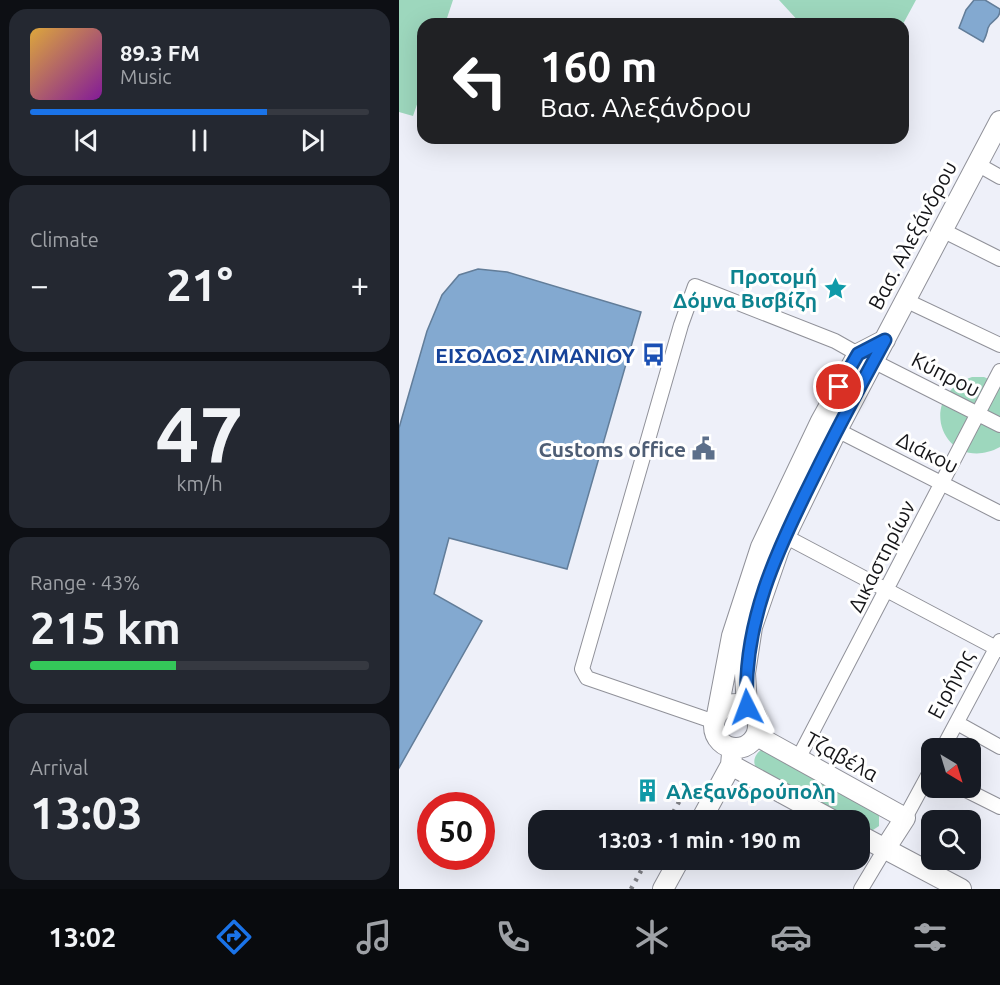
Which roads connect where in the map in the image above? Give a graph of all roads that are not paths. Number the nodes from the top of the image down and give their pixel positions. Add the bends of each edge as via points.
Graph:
1 (1000, 121) edge
2 (977, 164) junction
3 (1000, 177) edge
4 (942, 230) junction
5 (1000, 259) edge
6 (905, 300) junction
7 (1000, 345) edge
8 (866, 357) junction
9 (1000, 371) edge
10 (978, 414) junction
11 (1000, 425) edge
12 (837, 430) junction
13 (942, 483) junction
14 (1000, 513) edge
15 (777, 532) junction
16 (887, 592) junction
17 (999, 646) edge
18 (747, 707) junction
19 (716, 719) junction
20 (957, 723) junction
21 (756, 736) junction
22 (949, 738) edge
23 (1000, 747) edge
24 (732, 756) junction
25 (798, 759) junction
26 (921, 789) edge
27 (981, 798) edge
28 (1000, 807) edge
29 (706, 810) edge
30 (816, 810) edge
31 (905, 818) junction
32 (870, 841) edge
33 (885, 849) junction
34 (673, 870) edge
35 (663, 889) edge
36 (861, 889) edge
37 (961, 889) edge

1 - 2 main road, Βασ. Αλεξάνδρου
2 - 3 street
2 - 4 main road, Βασ. Αλεξάνδρου
4 - 5 street
4 - 6 main road, Βασ. Αλεξάνδρου
6 - 7 street
6 - 8 main road, Βασ. Αλεξάνδρου via 885,340
8 - 10 street, Κύπρου
8 - 12 main road, Βασ. Αλεξάνδρου
8 - 15 main road, Βασ. Αλεξάνδρου via 821,421
8 - 19 street, Κύπρου via 695,286 583,672 591,679
9 - 10 street, Δικαστηρίων
10 - 11 street, Κύπρου
10 - 13 street, Δικαστηρίων
12 - 13 street, Διάκου
12 - 15 main road, Βασ. Αλεξάνδρου
13 - 14 street, Διάκου
13 - 16 street, Δικαστηρίων
15 - 16 street
15 - 18 main road, Βασ. Αλεξάνδρου via 770,572 752,627 745,668
15 - 19 main road, Βασ. Αλεξάνδρου via 761,547 732,636
16 - 17 street
16 - 25 street, Δικαστηρίων
17 - 20 street, Ειρήνης
18 - 19 main road via 727,706
18 - 21 main road via 756,716
19 - 24 main road via 716,736
20 - 22 street, Ειρήνης
20 - 23 street
21 - 24 main road
21 - 25 main road, Τζαβέλα
24 - 29 main road
24 - 30 main road
25 - 31 main road, Τζαβέλα
26 - 31 street
27 - 28 street
31 - 33 main road
32 - 33 main road
33 - 36 street
33 - 37 main road
34 - 35 main road

